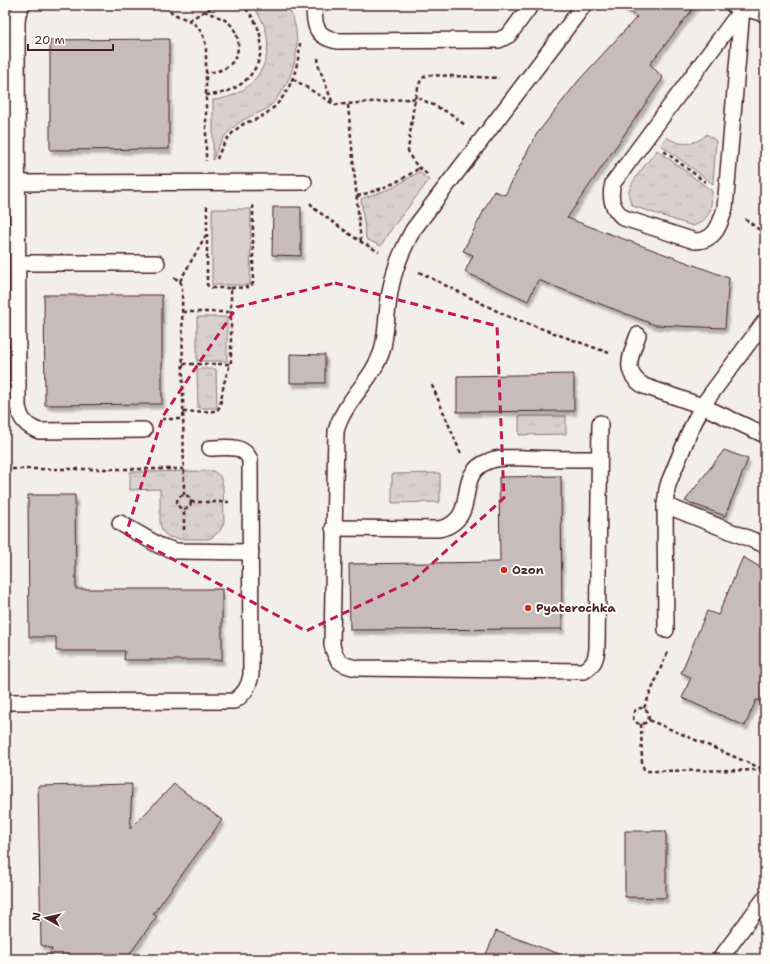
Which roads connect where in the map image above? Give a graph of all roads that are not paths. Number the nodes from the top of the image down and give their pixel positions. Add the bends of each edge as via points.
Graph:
1 (22, 5) edge
2 (314, 5) edge
3 (531, 5) edge
4 (584, 5) edge
5 (738, 7) edge
6 (765, 14) edge
7 (304, 182) road end
8 (11, 183) edge
9 (18, 263) junction
10 (157, 263) road end
11 (765, 320) edge
12 (638, 335) dead end
13 (702, 406) junction
14 (600, 423) dead end
15 (144, 430) dead end
16 (765, 435) edge
17 (210, 448) dead end
18 (600, 459) junction
19 (665, 505) junction
20 (120, 523) dead end
21 (333, 528) junction
22 (765, 545) edge
23 (251, 552) junction
24 (666, 630) road end
25 (5, 702) edge
26 (765, 898) edge
27 (724, 957) edge

1 - 8 lane via 17,23
2 - 3 lane via 317,29 328,39 338,41 499,40 509,35
4 - 21 lane via 413,230 398,261 392,280 382,351 372,372 341,416 336,430
5 - 5 lane via 725,208 720,222 710,238 691,240 624,218 616,211 611,199 612,183
5 - 6 lane
7 - 8 lane
8 - 9 lane
9 - 10 lane
9 - 15 lane via 18,406 24,422 39,430
11 - 13 lane
12 - 13 lane via 630,360 632,376 636,381
13 - 16 lane
13 - 19 lane via 667,489
14 - 18 lane
17 - 23 lane via 237,448 248,456
18 - 21 lane via 489,460 479,466 471,476 464,510 458,519 438,529
18 - 21 lane via 597,648 594,663 584,671 346,666 335,655 332,646
19 - 22 lane
19 - 24 lane
20 - 23 lane via 160,546 176,551
23 - 25 lane via 251,675 249,686 239,698 234,701
26 - 27 lane

